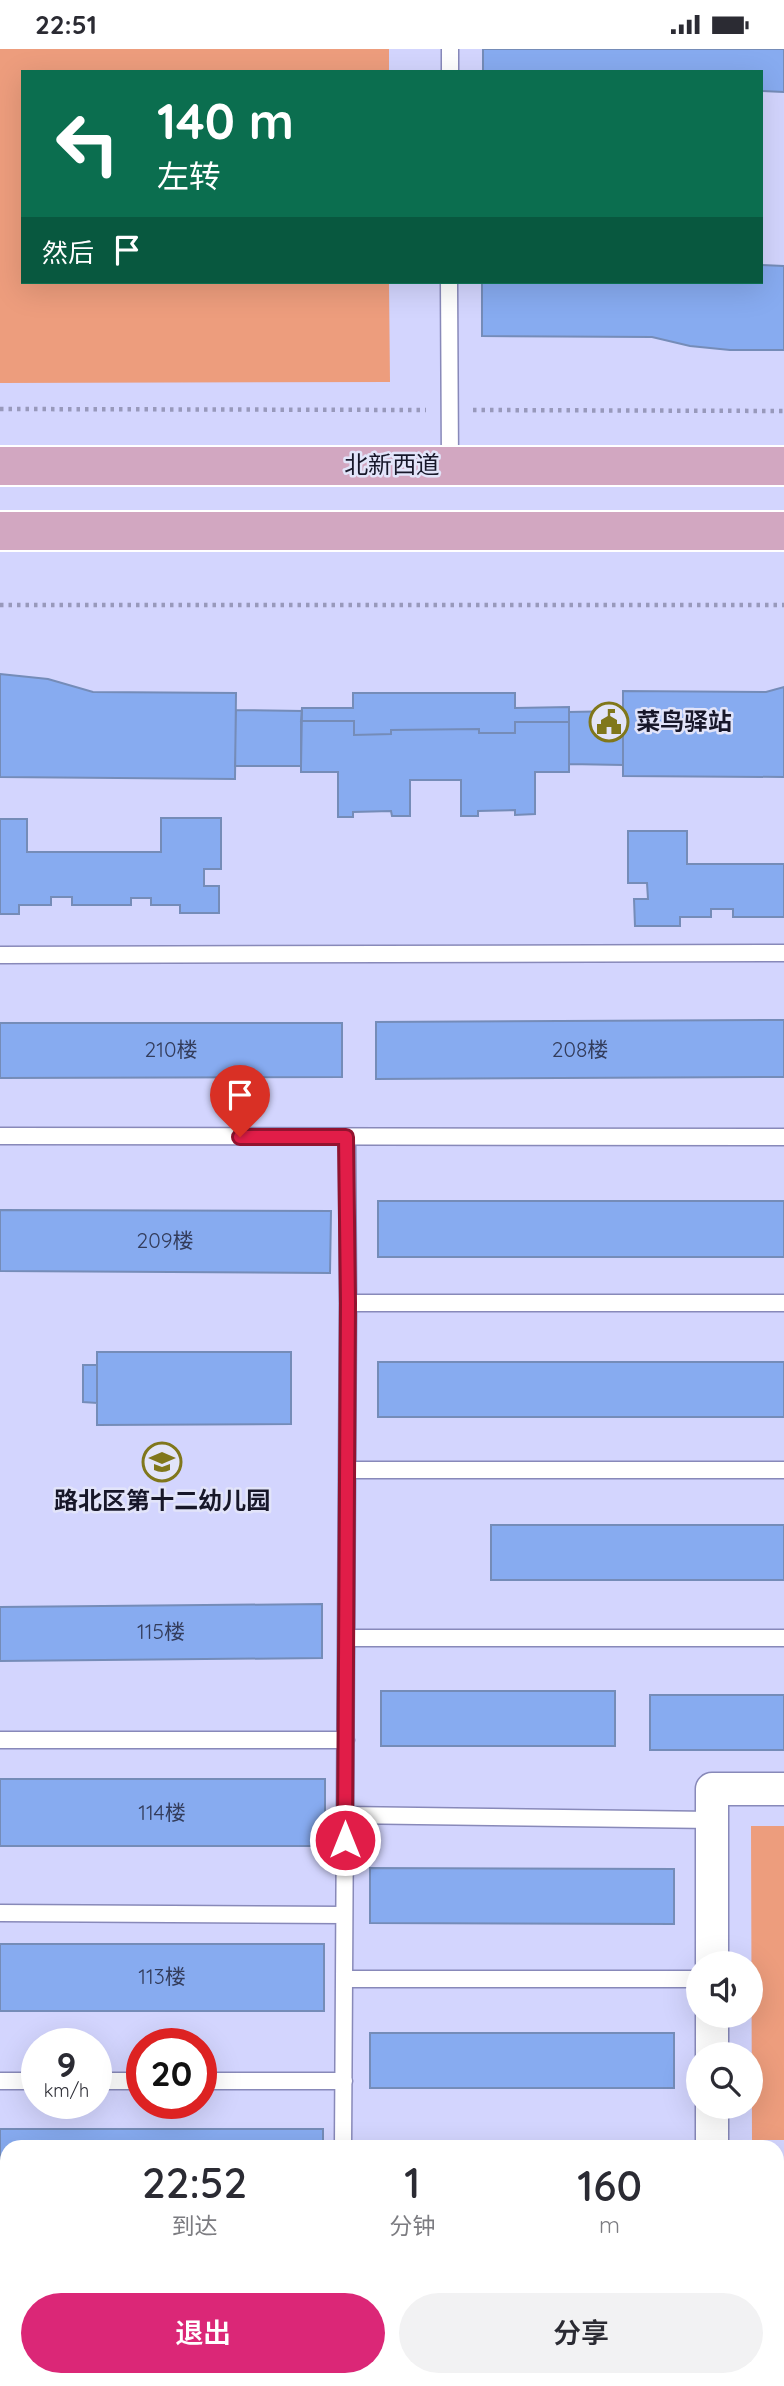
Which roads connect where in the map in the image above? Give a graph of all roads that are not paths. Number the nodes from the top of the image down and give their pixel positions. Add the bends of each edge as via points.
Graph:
1 (450, 49) edge
2 (450, 70) edge
3 (449, 284) edge
4 (450, 465) junction
5 (0, 466) edge
6 (784, 466) edge
7 (0, 531) edge
8 (784, 531) edge
9 (784, 953) edge
10 (0, 954) edge
11 (0, 1136) edge
12 (346, 1137) junction
13 (784, 1137) edge
14 (348, 1303) junction
15 (784, 1303) edge
16 (347, 1469) junction
17 (784, 1470) edge
18 (346, 1638) junction
19 (784, 1638) edge
20 (0, 1740) edge
21 (346, 1740) junction
22 (784, 1789) edge
23 (345, 1815) junction
24 (712, 1820) junction
25 (0, 1913) edge
26 (344, 1915) junction
27 (712, 1951) edge
28 (344, 1979) junction
29 (686, 1979) edge
30 (0, 2081) edge
31 (21, 2081) edge
32 (217, 2081) edge
33 (344, 2081) junction
34 (712, 2119) edge
35 (343, 2140) edge
36 (712, 2140) edge

1 - 2 lane
3 - 4 lane
4 - 5 main road, 北新西道
4 - 6 main road, 北新西道
7 - 8 main road
9 - 10 lane
11 - 12 lane
12 - 13 lane
12 - 14 lane
14 - 15 lane
14 - 16 lane
16 - 17 lane
16 - 18 lane
18 - 19 lane
18 - 21 lane
20 - 21 lane
21 - 23 lane
22 - 24 street via 712,1789
23 - 24 lane
23 - 26 lane
24 - 27 street
25 - 26 lane
26 - 28 lane
28 - 29 lane
28 - 33 lane
30 - 31 lane
32 - 33 lane
33 - 35 lane
34 - 36 street

